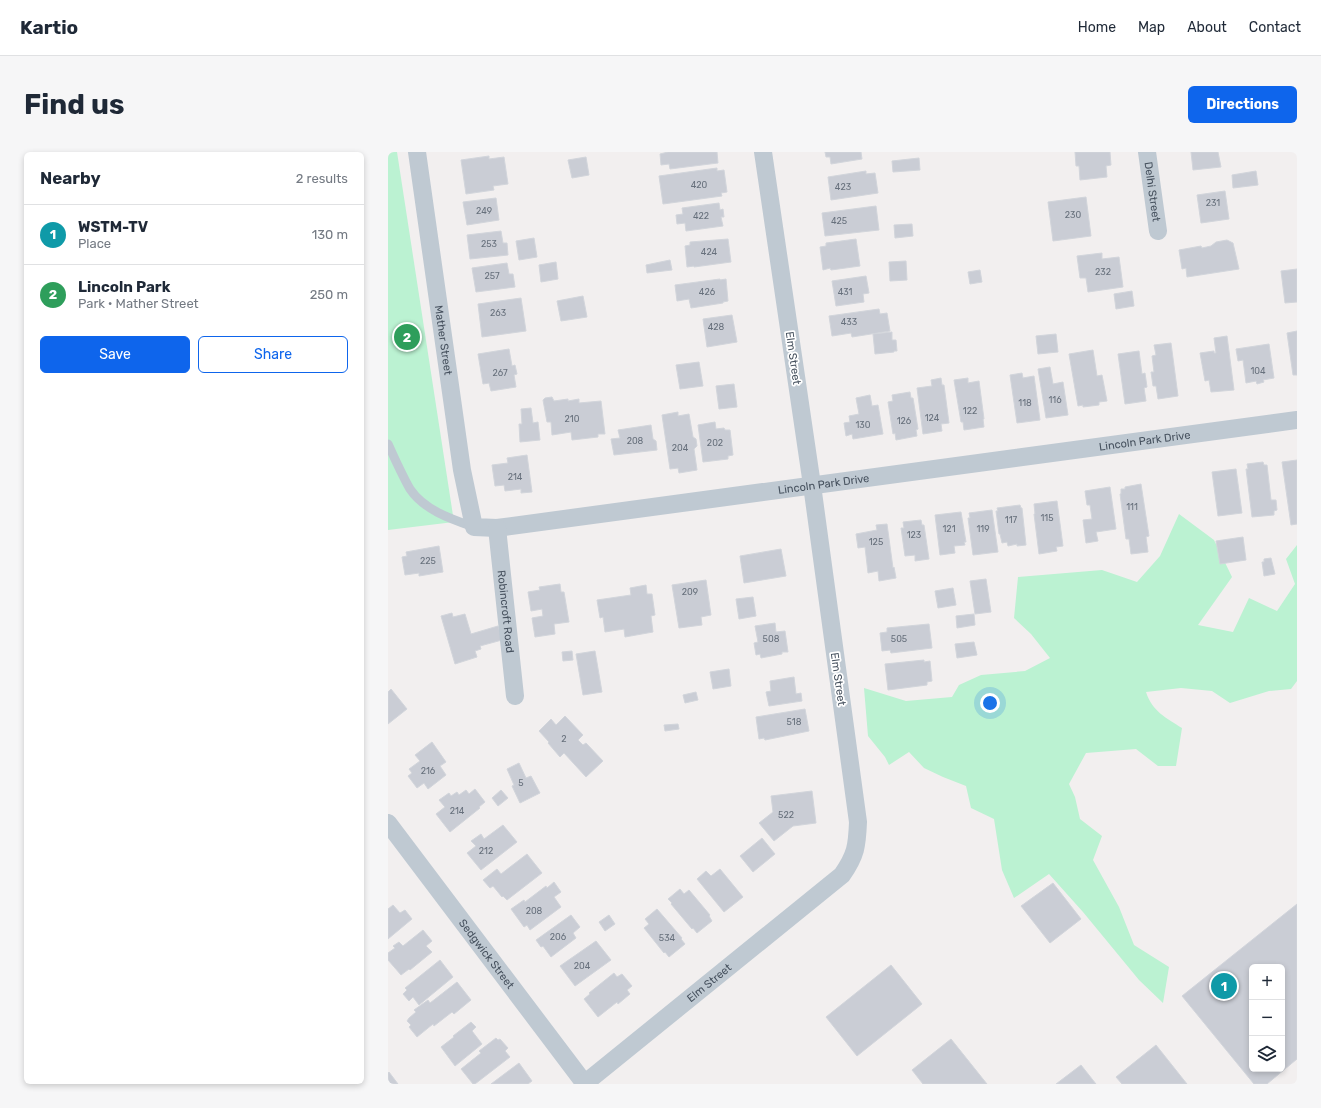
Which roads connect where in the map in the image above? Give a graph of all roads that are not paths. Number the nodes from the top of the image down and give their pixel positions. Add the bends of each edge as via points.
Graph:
1 (417, 152) edge
2 (763, 152) edge
3 (1147, 152) edge
4 (1158, 231) dead end
5 (1297, 420) edge
6 (388, 444) edge
7 (812, 485) junction
8 (474, 527) junction
9 (497, 528) junction
10 (515, 696) dead end
11 (388, 823) edge
12 (584, 1084) edge

1 - 8 street, Mather Street via 462,470
2 - 7 street, Elm Street
3 - 4 street, Delhi Street
5 - 7 street, Lincoln Park Drive
6 - 8 lane, Lincoln Park Drive via 411,490 423,504 449,518
7 - 9 street, Lincoln Park Drive
7 - 12 street, Elm Street via 858,822 857,846 851,862 842,875
8 - 9 street, Lincoln Park Drive
9 - 10 street, Robincroft Road
11 - 12 street, Sedgwick Street

